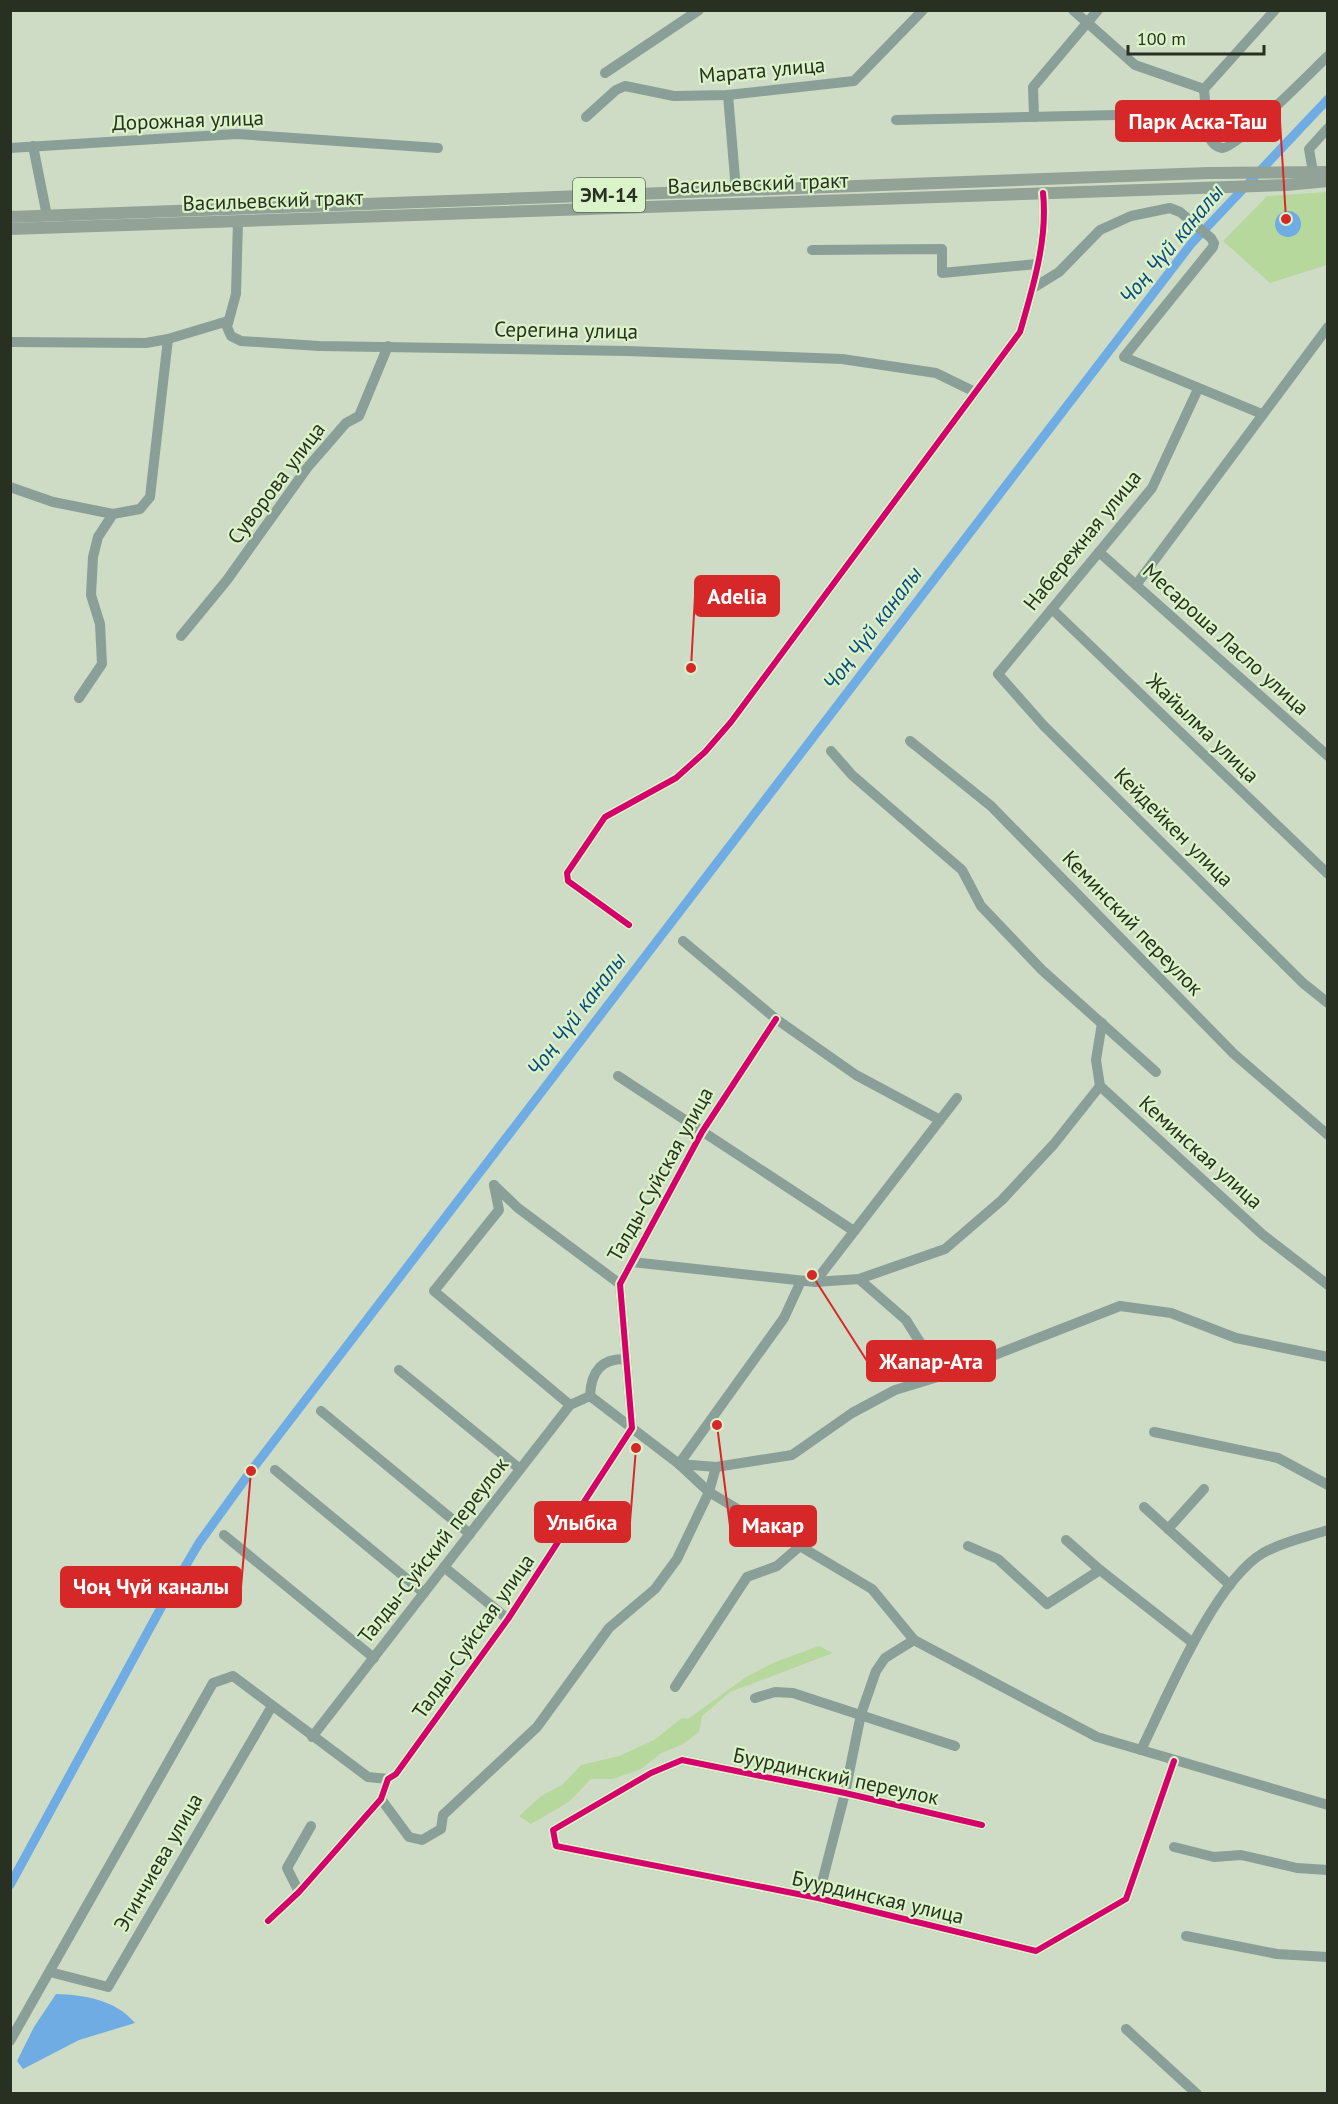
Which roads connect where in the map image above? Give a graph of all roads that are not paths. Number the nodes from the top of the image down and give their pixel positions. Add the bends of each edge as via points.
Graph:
1 (699, 10) edge
2 (923, 10) edge
3 (1074, 10) edge
4 (1098, 10) edge
5 (1275, 10) edge
6 (1086, 23) junction
7 (1328, 56) edge
8 (605, 73) dead end
9 (1204, 89) junction
10 (729, 95) junction
11 (1206, 113) junction
12 (585, 117) dead end
13 (1034, 117) junction
14 (896, 120) dead end
15 (1328, 128) edge
16 (33, 146) junction
17 (10, 148) edge
18 (438, 148) dead end
19 (1313, 171) junction
20 (1328, 172) edge
21 (1328, 181) edge
22 (736, 190) junction
23 (1042, 193) junction
24 (47, 216) junction
25 (10, 217) edge
26 (238, 221) junction
27 (10, 229) edge
28 (812, 250) dead end
29 (1037, 264) junction
30 (1033, 288) junction
31 (228, 321) junction
32 (1328, 327) edge
33 (168, 339) junction
34 (10, 342) edge
35 (388, 346) junction
36 (1198, 389) junction
37 (975, 392) junction
38 (1262, 414) junction
39 (10, 487) edge
40 (113, 514) junction
41 (1099, 552) junction
42 (1136, 585) junction
43 (1052, 609) junction
44 (180, 636) dead end
45 (998, 674) joint
46 (79, 698) dead end
47 (910, 741) dead end
48 (831, 751) dead end
49 (1328, 756) edge
50 (1328, 874) edge
51 (629, 926) dead end
52 (683, 941) dead end
53 (1328, 1003) edge
54 (776, 1019) junction
55 (1102, 1023) junction
56 (1156, 1072) dead end
57 (618, 1076) dead end
58 (1100, 1086) junction
59 (957, 1098) dead end
60 (940, 1120) junction
61 (702, 1131) junction
62 (1328, 1135) edge
63 (854, 1231) junction
64 (632, 1262) junction
65 (858, 1280) junction
66 (801, 1281) junction
67 (815, 1282) junction
68 (620, 1284) junction
69 (1328, 1285) edge
70 (1328, 1357) edge
71 (626, 1359) junction
72 (399, 1370) dead end
73 (941, 1376) junction
74 (590, 1396) junction
75 (570, 1405) junction
76 (321, 1411) dead end
77 (632, 1428) junction
78 (1154, 1432) dead end
79 (679, 1464) junction
80 (716, 1467) junction
81 (520, 1469) junction
82 (275, 1470) dead end
83 (1328, 1485) edge
84 (1204, 1489) dead end
85 (709, 1492) junction
86 (1144, 1507) dead end
87 (1168, 1529) junction
88 (1328, 1530) edge
89 (470, 1534) junction
90 (224, 1535) dead end
91 (1066, 1540) dead end
92 (800, 1546) junction
93 (968, 1546) dead end
94 (444, 1567) junction
95 (1100, 1570) junction
96 (1230, 1584) junction
97 (424, 1593) junction
98 (508, 1618) junction
99 (914, 1640) junction
100 (1193, 1643) junction
101 (374, 1658) junction
102 (675, 1687) dead end
103 (755, 1698) dead end
104 (272, 1706) junction
105 (861, 1714) junction
106 (312, 1737) junction
107 (955, 1746) dead end
108 (1141, 1750) junction
109 (682, 1760) joint
110 (1174, 1761) junction
111 (388, 1779) junction
112 (845, 1793) junction
113 (381, 1799) junction
114 (1328, 1805) edge
115 (982, 1825) dead end
116 (311, 1826) dead end
117 (1174, 1847) dead end
118 (1328, 1870) edge
119 (299, 1892) junction
120 (818, 1898) junction
121 (268, 1921) dead end
122 (1186, 1936) dead end
123 (1328, 1957) edge
124 (50, 1972) junction
125 (1126, 2029) dead end
126 (10, 2041) edge
127 (1197, 2094) edge

1 - 8 street
2 - 10 street, Марата улица via 854,81
3 - 6 street
4 - 6 street
5 - 9 street
6 - 9 street via 1135,64
6 - 13 street via 1033,87
7 - 11 street via 1227,148 1213,143 1209,137
9 - 11 street
10 - 12 street, Марата улица via 674,96 625,86
10 - 22 street
11 - 13 street
13 - 14 street
15 - 19 street via 1309,149
16 - 17 street, Дорожная улица
16 - 18 street, Дорожная улица via 237,134
16 - 24 street
19 - 20 main road, Васильевский тракт / ЭМ-14
19 - 22 main road, Васильевский тракт / ЭМ-14
21 - 23 main road, Васильевский тракт / ЭМ-14
22 - 24 main road, Васильевский тракт / ЭМ-14
23 - 26 main road, Васильевский тракт / ЭМ-14
23 - 29 street via 1045,211
24 - 25 main road, Васильевский тракт / ЭМ-14
26 - 27 main road, Васильевский тракт / ЭМ-14
26 - 31 street via 236,294
28 - 29 street via 942,249 942,273
29 - 30 street
30 - 36 street via 1059,272 1100,230 1131,216 1170,208 1180,212 1214,243 1124,357
30 - 37 street via 1020,332
31 - 33 street
31 - 35 street, Серегина улица via 228,333 241,341
32 - 38 street
33 - 34 street via 146,343
33 - 40 street via 150,497 140,509
35 - 37 street, Серегина улица via 842,359 936,373
35 - 44 street, Суворова улица via 359,416 346,423 307,468 227,580
36 - 38 street
36 - 41 street, Набережная улица via 1152,488
37 - 51 street via 705,752 676,778 605,817 567,873 568,881
38 - 42 street
39 - 40 street via 53,502
40 - 46 street via 98,537 93,557 91,595 100,624 102,664
41 - 42 street, Месароша Ласло улица
41 - 43 street, Набережная улица
42 - 49 street, Месароша Ласло улица
43 - 45 street, Набережная улица
43 - 50 street, Жайылма улица
45 - 53 street, Кейдейкен улица via 1052,734
47 - 62 street, Кеминский переулок via 991,806 1234,1054
48 - 55 street, Кеминская улица via 852,775 962,870 981,906 1042,970
52 - 54 street
54 - 60 street via 856,1075
54 - 61 street, Талды-Суйская улица
55 - 56 street, Кеминская улица
55 - 58 street via 1096,1060
57 - 61 street
58 - 65 street via 1002,1200 945,1249
58 - 69 street, Кеминская улица via 1263,1235
59 - 60 street
60 - 63 street
61 - 63 street
61 - 64 street, Талды-Суйская улица
63 - 67 street
64 - 66 street
64 - 68 street, Талды-Суйская улица
65 - 67 street
65 - 73 street via 906,1320
66 - 67 street
66 - 79 street via 784,1318
68 - 71 street, Талды-Суйская улица
68 - 75 street via 518,1208 494,1185 500,1210 434,1291
70 - 73 street via 1236,1338 1171,1313 1120,1306
71 - 74 street via 612,1359 598,1367 591,1378
71 - 77 street, Талды-Суйская улица
72 - 81 street
73 - 80 street via 895,1390 852,1413 792,1455
74 - 75 street, Талды-Суйский переулок
74 - 77 street
75 - 81 street, Талды-Суйский переулок
76 - 89 street
77 - 79 street
77 - 98 street, Талды-Суйская улица
78 - 83 street via 1278,1458
79 - 80 street
79 - 85 street
80 - 85 street
81 - 89 street, Талды-Суйский переулок
82 - 97 street
84 - 87 street
85 - 92 street
85 - 113 street via 677,1559 655,1589 609,1628 537,1726 443,1815 441,1829 422,1840 409,1837
86 - 87 street
87 - 96 street
88 - 96 street via 1261,1554
89 - 94 street, Талды-Суйский переулок
90 - 101 street
91 - 95 street
92 - 99 street via 872,1589
92 - 102 street via 777,1566 747,1577
93 - 95 street via 998,1559 1047,1604
94 - 97 street, Талды-Суйский переулок
94 - 98 street
95 - 100 street
96 - 100 street
97 - 101 street, Талды-Суйский переулок
98 - 111 street, Талды-Суйская улица via 396,1774
99 - 105 street, Буурдинский переулок via 885,1658 876,1671
99 - 108 street via 1097,1737
100 - 108 street
101 - 106 street, Талды-Суйский переулок
103 - 105 street via 775,1692 793,1693
104 - 106 street
104 - 124 street, Эгинчиева улица via 108,1987
104 - 124 street via 233,1676 213,1683
105 - 107 street
105 - 112 street, Буурдинский переулок
106 - 111 street via 368,1777
108 - 110 street
109 - 112 street, Буурдинский переулок
109 - 120 street, Буурдинская улица via 651,1773 553,1830 556,1846
110 - 114 street
110 - 120 street, Буурдинская улица via 1126,1899 1036,1951
111 - 113 street, Талды-Суйская улица
112 - 115 street, Буурдинский переулок
112 - 120 street, Буурдинский переулок
113 - 119 street, Талды-Суйская улица
116 - 119 street via 286,1869
117 - 118 street via 1214,1857 1240,1856
119 - 121 street, Талды-Суйская улица
122 - 123 street via 1277,1954
124 - 126 street
125 - 127 street

